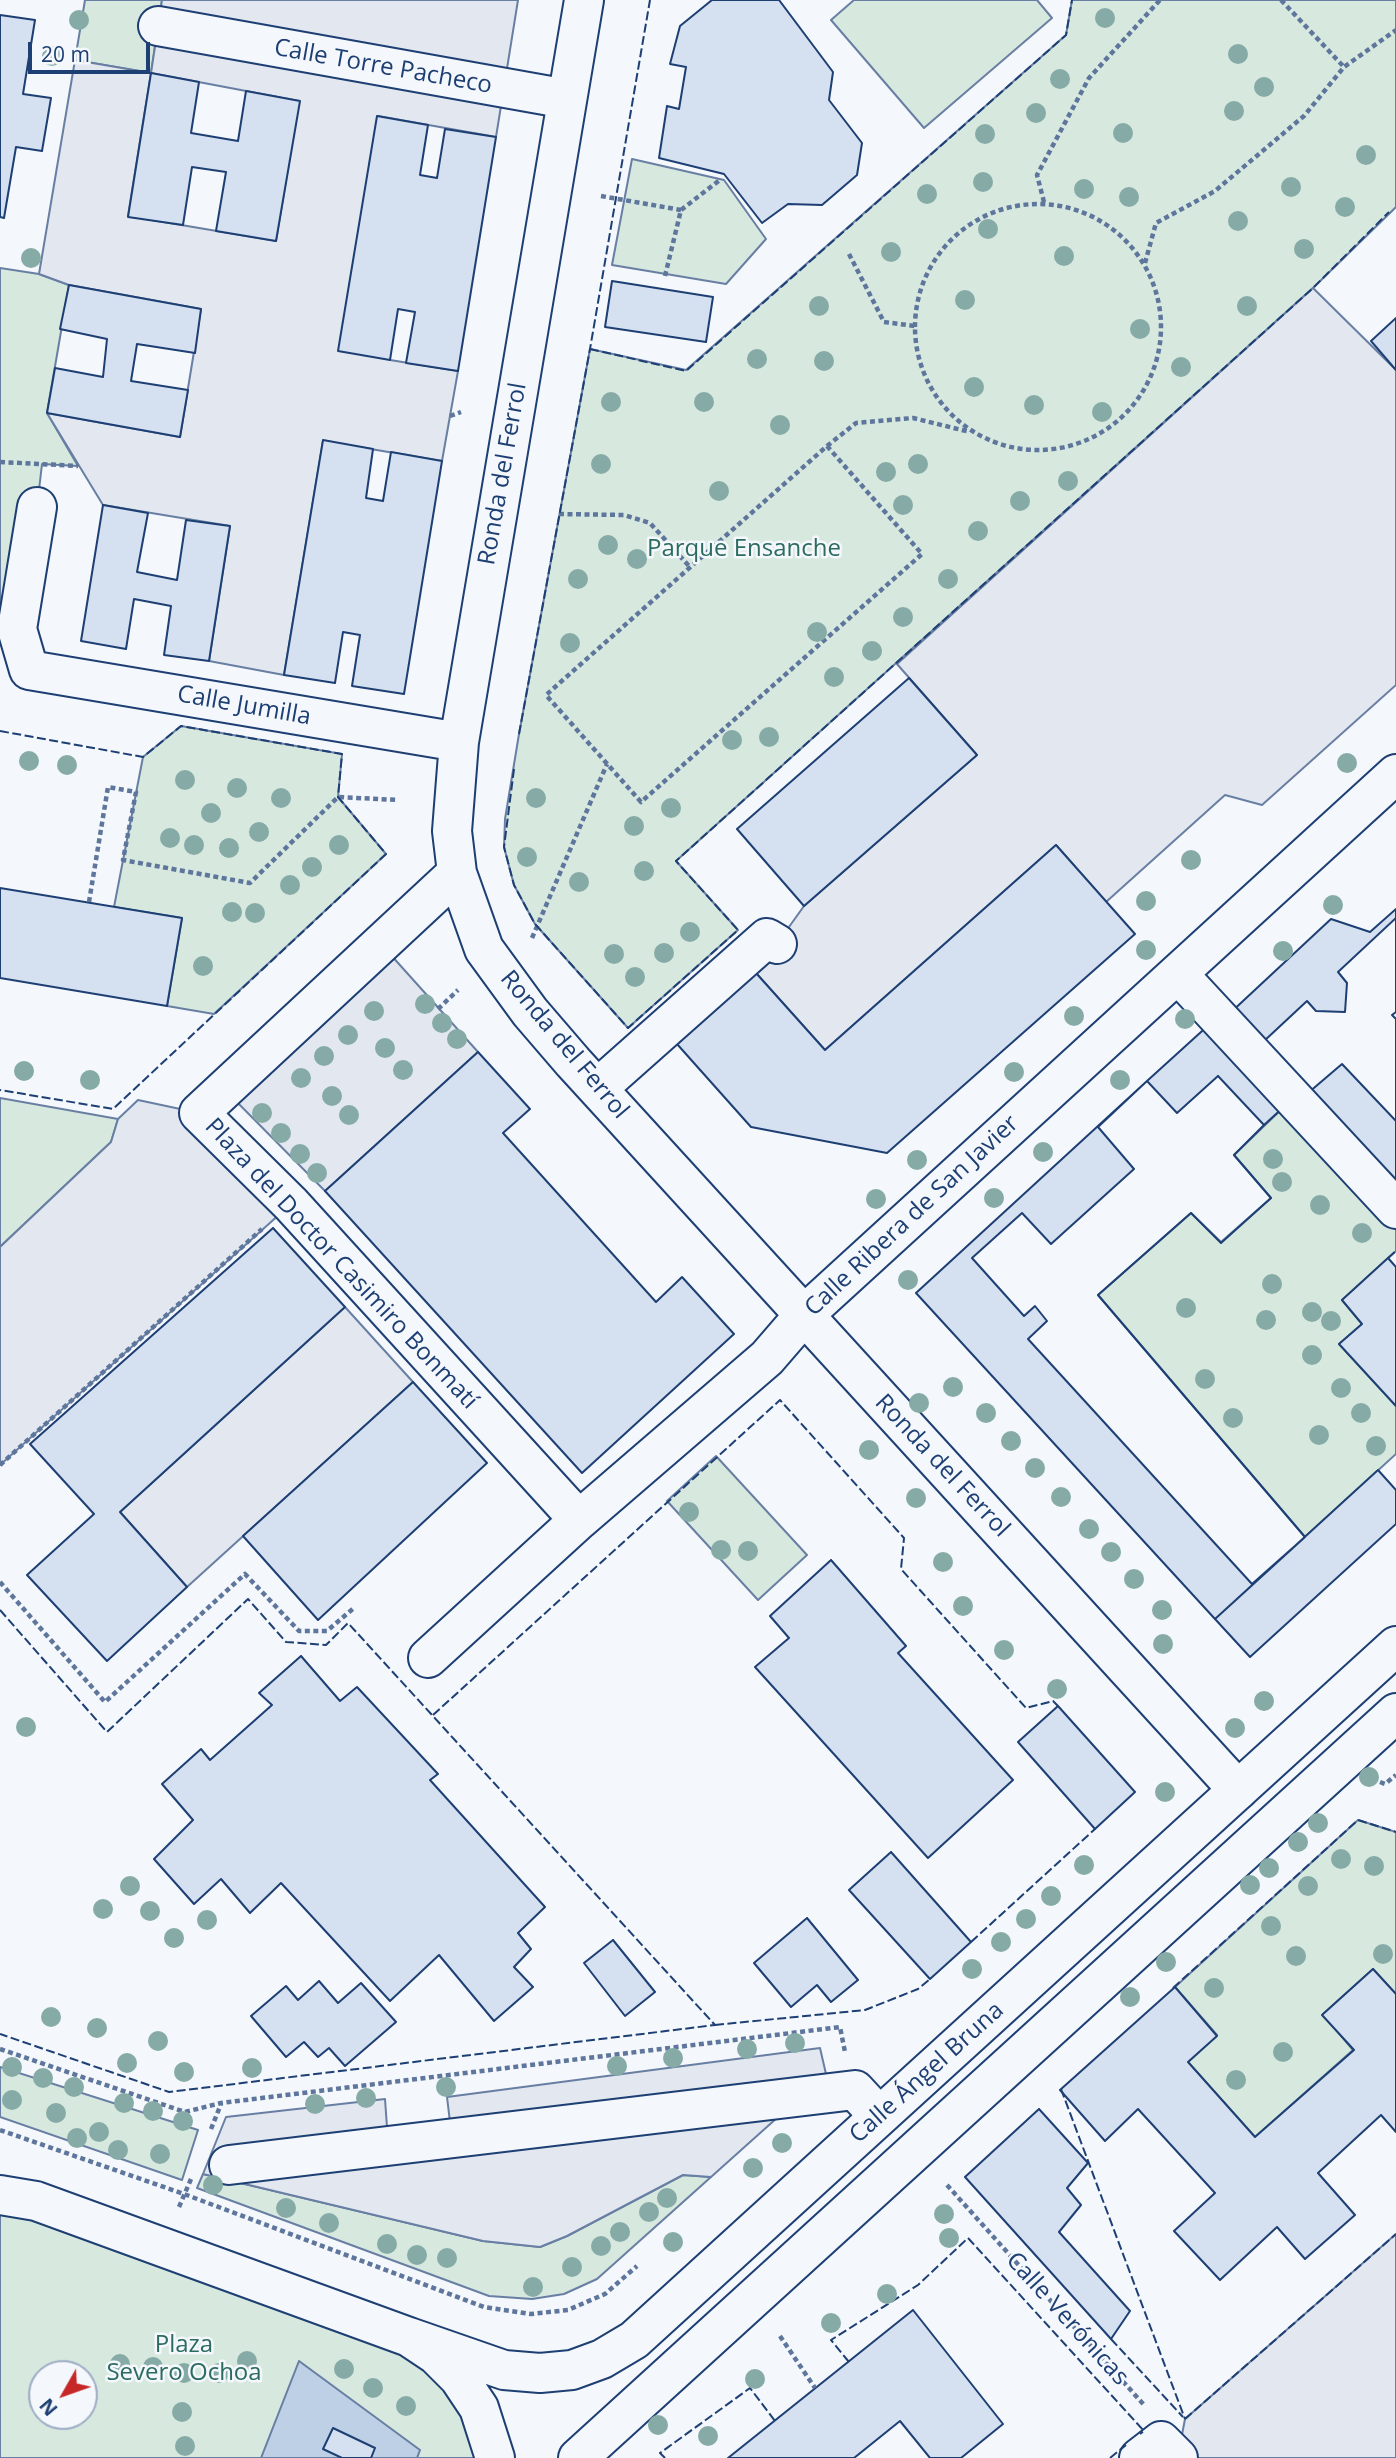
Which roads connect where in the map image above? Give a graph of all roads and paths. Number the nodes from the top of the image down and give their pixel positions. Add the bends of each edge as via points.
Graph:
1 (584, 0) edge
2 (1160, 0) edge
3 (1281, 0) edge
4 (158, 26) dead end
5 (1396, 30) edge
6 (1344, 67) junction
7 (567, 99) junction
8 (721, 179) dead end
9 (601, 196) dead end
10 (1044, 202) junction
11 (681, 210) junction
12 (849, 254) dead end
13 (1144, 263) junction
14 (665, 276) dead end
15 (915, 326) junction
16 (461, 412) dead end
17 (450, 416) dead end
18 (971, 432) junction
19 (827, 446) junction
20 (0, 462) edge
21 (78, 466) dead end
22 (37, 507) dead end
23 (559, 514) dead end
24 (689, 566) junction
25 (459, 742) junction
26 (607, 764) junction
27 (1396, 774) edge
28 (398, 800) dead end
29 (457, 873) junction
30 (89, 902) dead end
31 (532, 938) dead end
32 (777, 944) dead end
33 (1178, 974) junction
34 (458, 990) dead end
35 (438, 1009) dead end
36 (598, 1088) junction
37 (291, 1204) junction
38 (1396, 1209) edge
39 (804, 1314) junction
40 (0, 1465) edge
41 (579, 1520) junction
42 (0, 1582) edge
43 (355, 1606) dead end
44 (1396, 1646) edge
45 (428, 1658) dead end
46 (1396, 1713) edge
47 (1238, 1790) junction
48 (0, 2049) edge
49 (847, 2063) dead end
50 (879, 2116) junction
51 (0, 2130) edge
52 (229, 2165) dead end
53 (0, 2185) edge
54 (947, 2185) dead end
55 (18, 2198) edge
56 (637, 2266) dead end
57 (780, 2336) dead end
58 (409, 2337) junction
59 (816, 2388) dead end
60 (1159, 2452) edge
61 (495, 2458) edge
62 (578, 2458) edge

1 - 7 street, Ronda del Ferrol
2 - 10 path via 1089,78 1037,176
3 - 6 path
4 - 7 street, Calle Torre Pacheco
5 - 6 path
6 - 13 path via 1304,116 1225,183 1156,223
7 - 25 street, Ronda del Ferrol
8 - 11 path
9 - 11 path
10 - 13 path via 1086,212 1116,230
10 - 15 path via 1001,208 962,227 932,261 916,301
11 - 14 path
12 - 15 path via 884,322
13 - 18 path via 1162,314 1159,358 1150,383 1124,418 1088,441 1061,450 1011,449
15 - 18 path via 914,345 928,386
16 - 17 path
18 - 19 path via 914,418 856,423
19 - 24 path
19 - 26 path via 922,554 641,803
20 - 21 path
22 - 25 street, Calle Jumilla via 17,629 29,670
23 - 24 path via 624,515 650,523
24 - 26 path via 546,695
25 - 29 street, Ronda del Ferrol via 452,831
26 - 31 path
27 - 33 street, Calle Ribera de San Javier
28 - 30 path via 338,797 250,883 123,860 136,792 108,787
29 - 36 street, Ronda del Ferrol via 484,949 530,1012
29 - 37 street, Plaza del Doctor Casimiro Bonmatí via 200,1113
32 - 36 street via 767,938
33 - 38 street
33 - 39 street, Calle Ribera de San Javier
34 - 35 path
36 - 39 street, Ronda del Ferrol
37 - 40 path
37 - 41 street, Plaza del Doctor Casimiro Bonmatí
39 - 41 street, Calle Ribera de San Javier via 767,1358
39 - 47 street, Ronda del Ferrol
41 - 45 street, Calle Ribera de San Javier
42 - 43 path via 105,1702 245,1574 299,1631 327,1631
44 - 47 street, Calle Ángel Bruna
46 - 62 street, Calle Ángel Bruna
47 - 50 street, Calle Ángel Bruna
48 - 49 path via 185,2112 840,2027
50 - 52 street via 855,2090
50 - 58 street, Calle Ángel Bruna via 634,2340 601,2359 572,2370 504,2370
51 - 56 path via 484,2307 531,2314 568,2310 605,2294
53 - 55 street
54 - 60 path, Calle Verónicas via 1158,2421
55 - 58 street
57 - 59 path
58 - 61 street via 436,2354 459,2378 479,2409

